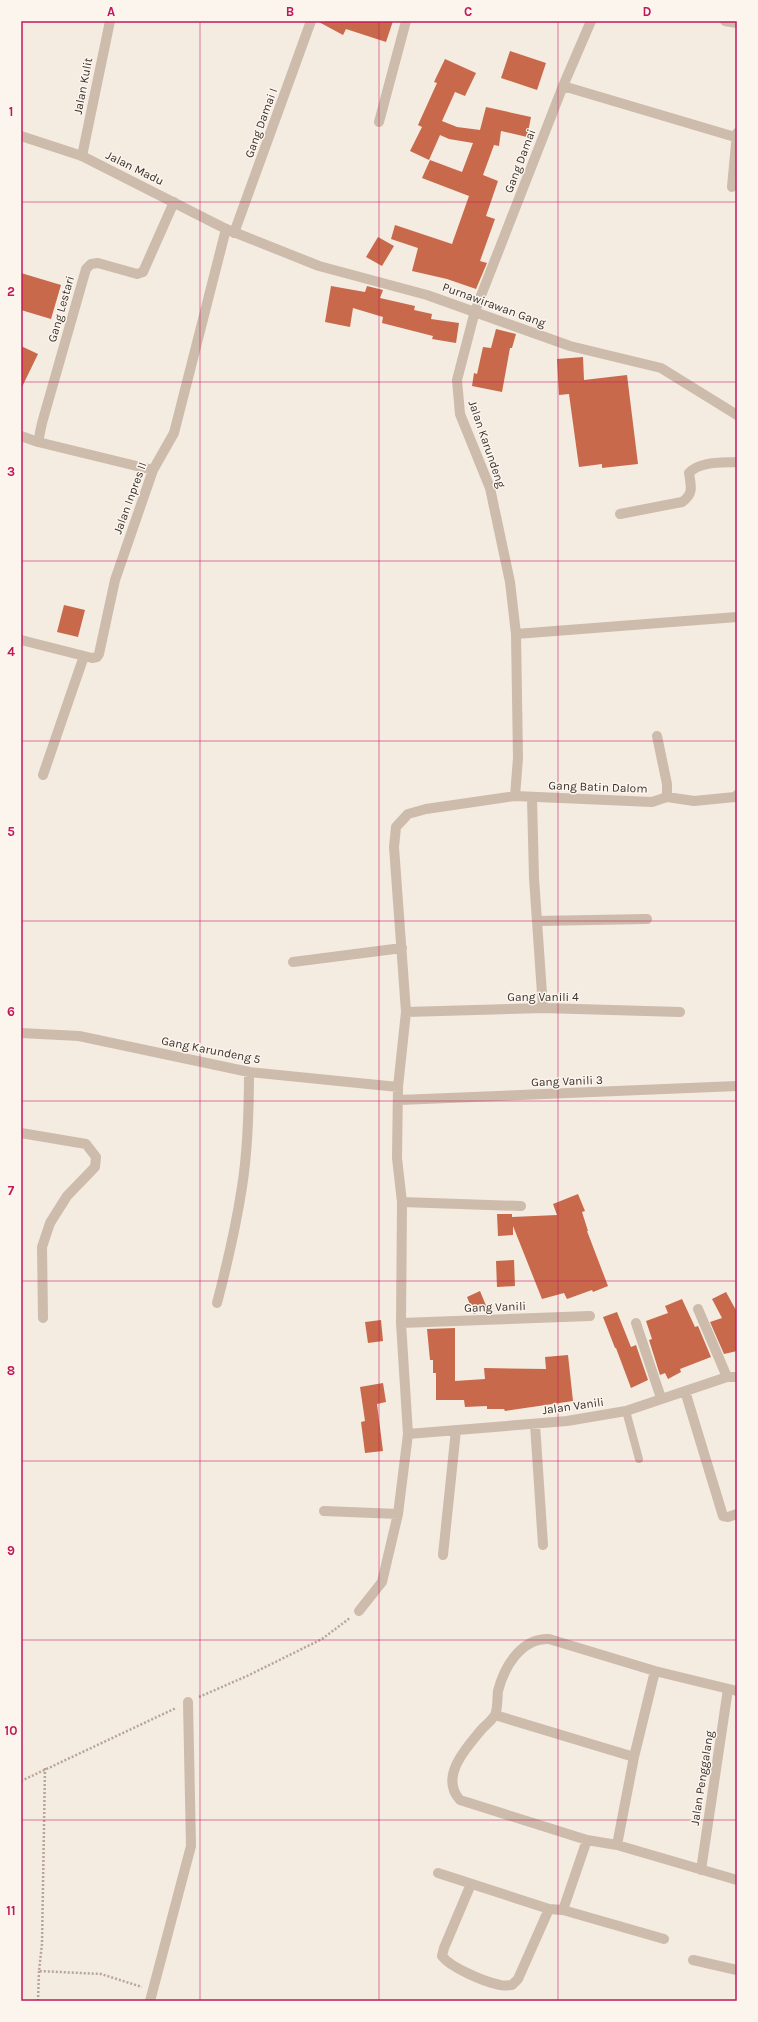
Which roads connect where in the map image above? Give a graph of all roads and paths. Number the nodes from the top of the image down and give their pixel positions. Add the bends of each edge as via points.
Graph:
1 (110, 21) edge
2 (311, 21) edge
3 (406, 21) edge
4 (591, 21) edge
5 (725, 21) edge
6 (737, 23) edge
7 (563, 86) junction
8 (379, 122) dead end
9 (736, 135) edge
10 (21, 136) edge
11 (82, 156) junction
12 (732, 187) dead end
13 (174, 202) junction
14 (230, 231) junction
15 (476, 311) junction
16 (737, 415) edge
17 (21, 436) edge
18 (38, 442) junction
19 (737, 462) edge
20 (153, 470) junction
21 (620, 514) dead end
22 (737, 617) edge
23 (516, 634) junction
24 (21, 640) edge
25 (84, 656) junction
26 (657, 736) dead end
27 (43, 775) dead end
28 (737, 795) edge
29 (514, 796) junction
30 (666, 797) junction
31 (532, 798) junction
32 (646, 919) dead end
33 (537, 921) junction
34 (402, 948) junction
35 (293, 962) dead end
36 (543, 1008) junction
37 (406, 1012) junction
38 (680, 1012) dead end
39 (21, 1033) edge
40 (249, 1072) junction
41 (737, 1086) edge
42 (398, 1087) junction
43 (399, 1100) junction
44 (21, 1133) edge
45 (402, 1202) junction
46 (521, 1206) dead end
47 (217, 1303) dead end
48 (698, 1309) dead end
49 (590, 1316) dead end
50 (43, 1318) dead end
51 (401, 1322) junction
52 (636, 1323) dead end
53 (732, 1377) edge
54 (685, 1391) junction
55 (661, 1398) junction
56 (626, 1411) junction
57 (535, 1424) junction
58 (456, 1430) junction
59 (408, 1434) junction
60 (639, 1459) dead end
61 (324, 1510) dead end
62 (398, 1514) junction
63 (737, 1514) edge
64 (543, 1545) dead end
65 (444, 1555) dead end
66 (359, 1611) dead end
67 (655, 1671) junction
68 (732, 1690) edge
69 (188, 1702) dead end
70 (495, 1714) junction
71 (634, 1757) junction
72 (45, 1768) dead end
73 (587, 1840) junction
74 (617, 1845) junction
75 (701, 1870) junction
76 (438, 1873) dead end
77 (737, 1880) edge
78 (471, 1884) junction
79 (549, 1909) junction
80 (563, 1910) junction
81 (664, 1939) dead end
82 (693, 1960) dead end
83 (737, 1970) edge
84 (39, 1971) junction
85 (151, 1996) edge
86 (38, 2001) edge

1 - 11 street, Jalan Kulit
2 - 14 street, Gang Damai I
3 - 8 street
4 - 7 street, Gang Damai
5 - 6 street
7 - 9 street
7 - 15 street, Gang Damai
9 - 12 street
10 - 11 street, Jalan Madu
11 - 13 street, Jalan Madu
13 - 14 street, Jalan Madu
13 - 18 street, Gang Lestari via 143,272 137,274 98,263 91,264 86,269
14 - 15 street, Purnawirawan Gang via 319,266
14 - 20 street, Jalan Inpres II via 174,434
15 - 16 street, Purnawirawan Gang via 570,346 661,368
15 - 23 street, Jalan Karundeng via 457,380 457,396 460,414 490,488 510,582
17 - 18 street
18 - 20 street
19 - 21 street via 700,465 693,469 689,473 692,492 682,502
20 - 25 street, Jalan Inpres II via 115,580 99,654 95,658
22 - 23 street
23 - 29 street, Jalan Karundeng via 518,758
24 - 25 street
25 - 27 street
26 - 30 street via 667,784
28 - 30 street via 694,801
29 - 31 street, Gang Batin Dalom
29 - 34 street, Gang Batin Dalom via 426,809 408,814 396,827 394,847
30 - 31 street, Gang Batin Dalom via 652,802
31 - 33 street
32 - 33 street
33 - 36 street
34 - 35 street
34 - 37 street, Gang Batin Dalom
36 - 37 street, Gang Vanili 4
36 - 38 street, Gang Vanili 4
37 - 42 street, Gang Batin Dalom
39 - 40 street, Gang Karundeng 5 via 79,1036
40 - 42 street, Gang Karundeng 5
40 - 47 street via 248,1125 242,1187 230,1253
41 - 43 street, Gang Vanili 3
42 - 43 street, Gang Batin Dalom
43 - 45 street, Gang Batin Dalom via 397,1158
44 - 50 street via 86,1144 96,1157 95,1167 67,1196 50,1223 42,1247
45 - 46 street
45 - 51 street, Gang Batin Dalom
48 - 53 street
49 - 51 street, Gang Vanili
51 - 59 street, Gang Batin Dalom
52 - 55 street
53 - 54 street, Jalan Vanili
54 - 55 street, Jalan Vanili
54 - 63 street via 723,1516
55 - 56 street, Jalan Vanili
56 - 57 street, Jalan Vanili
56 - 60 lane
57 - 58 street, Jalan Vanili
57 - 64 street
58 - 59 street, Jalan Vanili
58 - 65 street
59 - 62 street, Gang Batin Dalom
61 - 62 street
62 - 66 street, Gang Batin Dalom via 382,1582
67 - 68 street
67 - 70 street via 540,1638 528,1644 506,1666
67 - 71 street
68 - 75 street, Jalan Penggalang
69 - 85 street via 191,1846
70 - 71 street
70 - 73 street via 456,1764 452,1780 455,1794 460,1800
71 - 74 street
72 - 84 path via 42,1944
73 - 74 street
73 - 80 street
74 - 75 street
75 - 77 street
76 - 78 street
78 - 79 street
78 - 79 street via 442,1956 456,1968 500,1985 512,1985 518,1979
79 - 80 street
80 - 81 street
82 - 83 street
84 - 85 path via 101,1974
84 - 86 path

